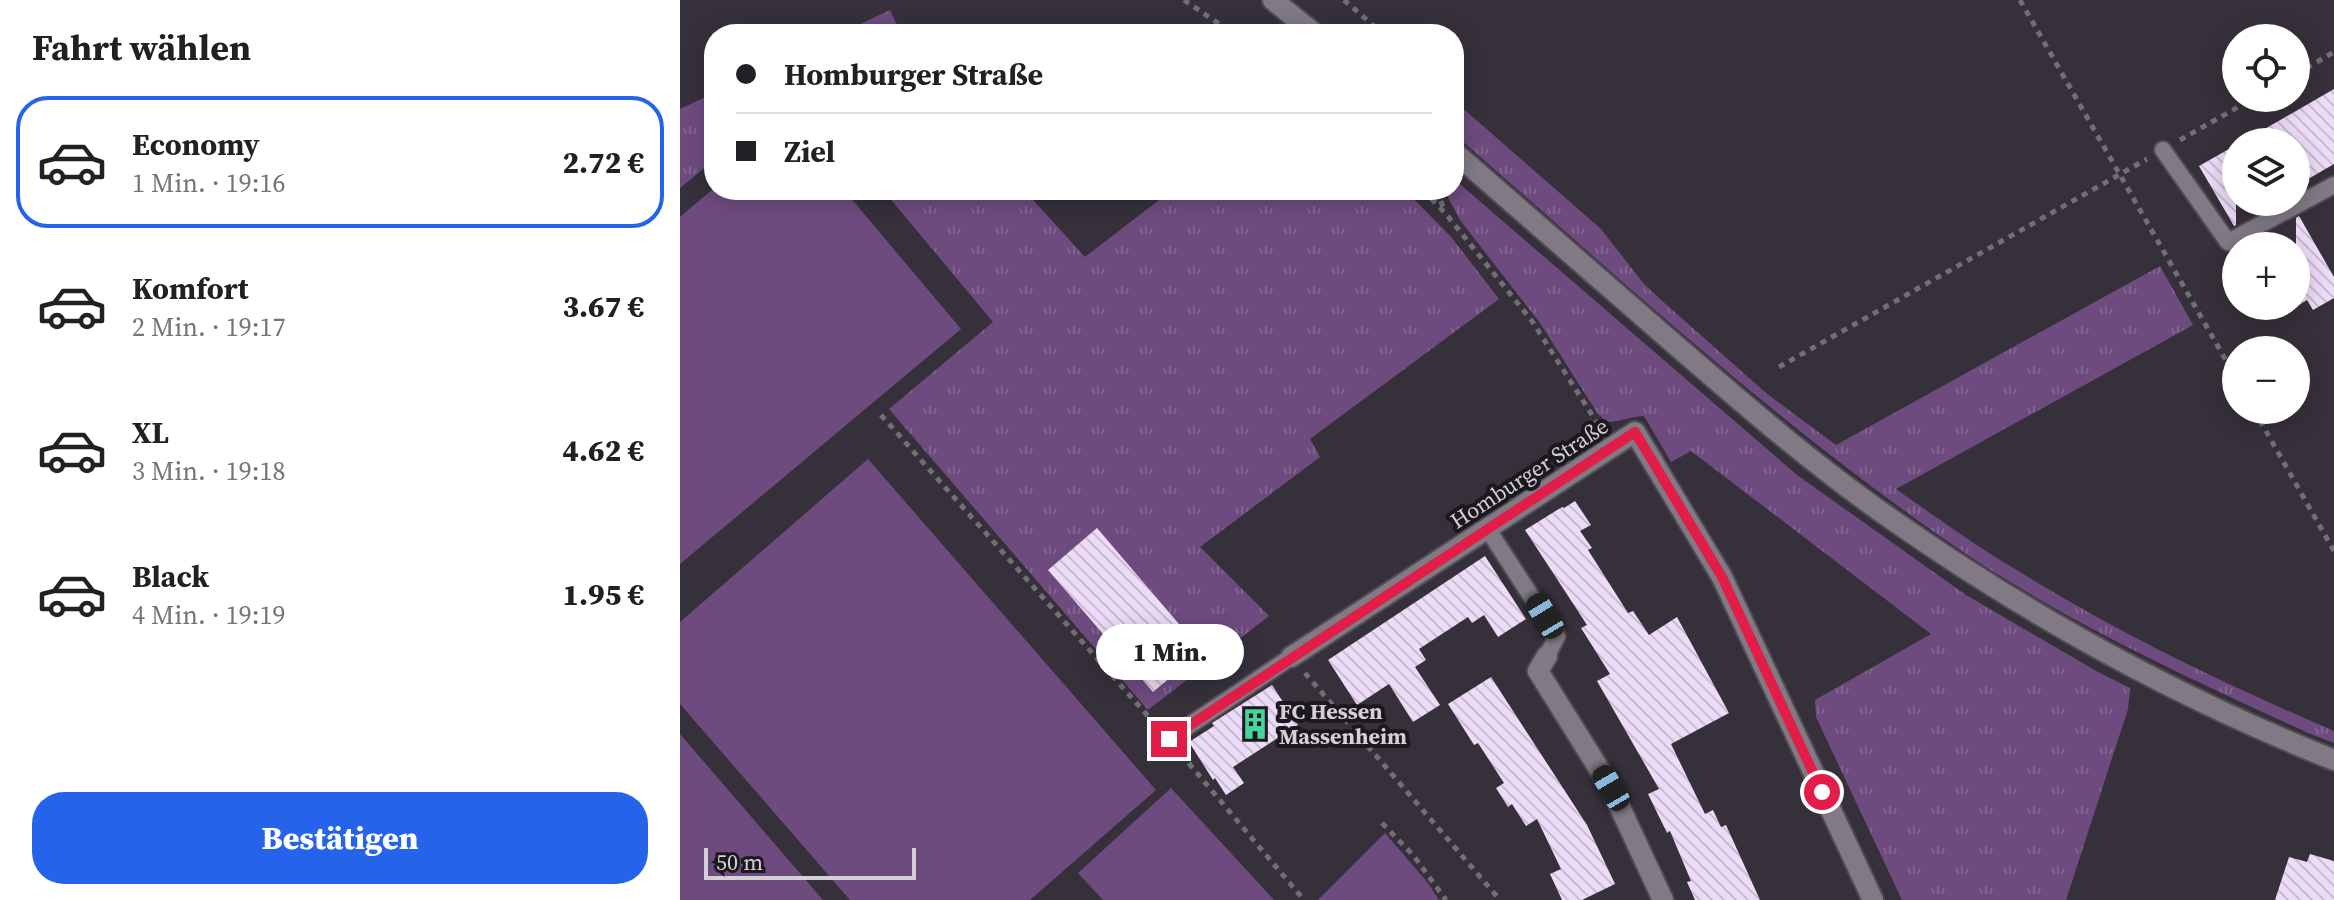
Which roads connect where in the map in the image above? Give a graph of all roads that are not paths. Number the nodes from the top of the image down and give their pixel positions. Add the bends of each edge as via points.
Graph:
1 (1273, 0) edge
2 (1303, 24) edge
3 (2163, 150) road end
4 (1464, 161) edge
5 (2334, 185) edge
6 (1487, 528) junction
7 (1547, 656) joint
8 (1291, 657) joint
9 (1169, 739) road end
10 (2334, 760) edge
11 (1663, 900) edge
12 (1873, 900) edge

1 - 2 street
3 - 5 lane via 2228,242
4 - 10 street via 1733,395 1893,520 2097,650
6 - 7 lane via 1557,636
6 - 8 street, Homburger Straße
6 - 12 street, Homburger Straße via 1635,432 1722,577
7 - 11 street via 1538,671 1611,788
8 - 9 lane

